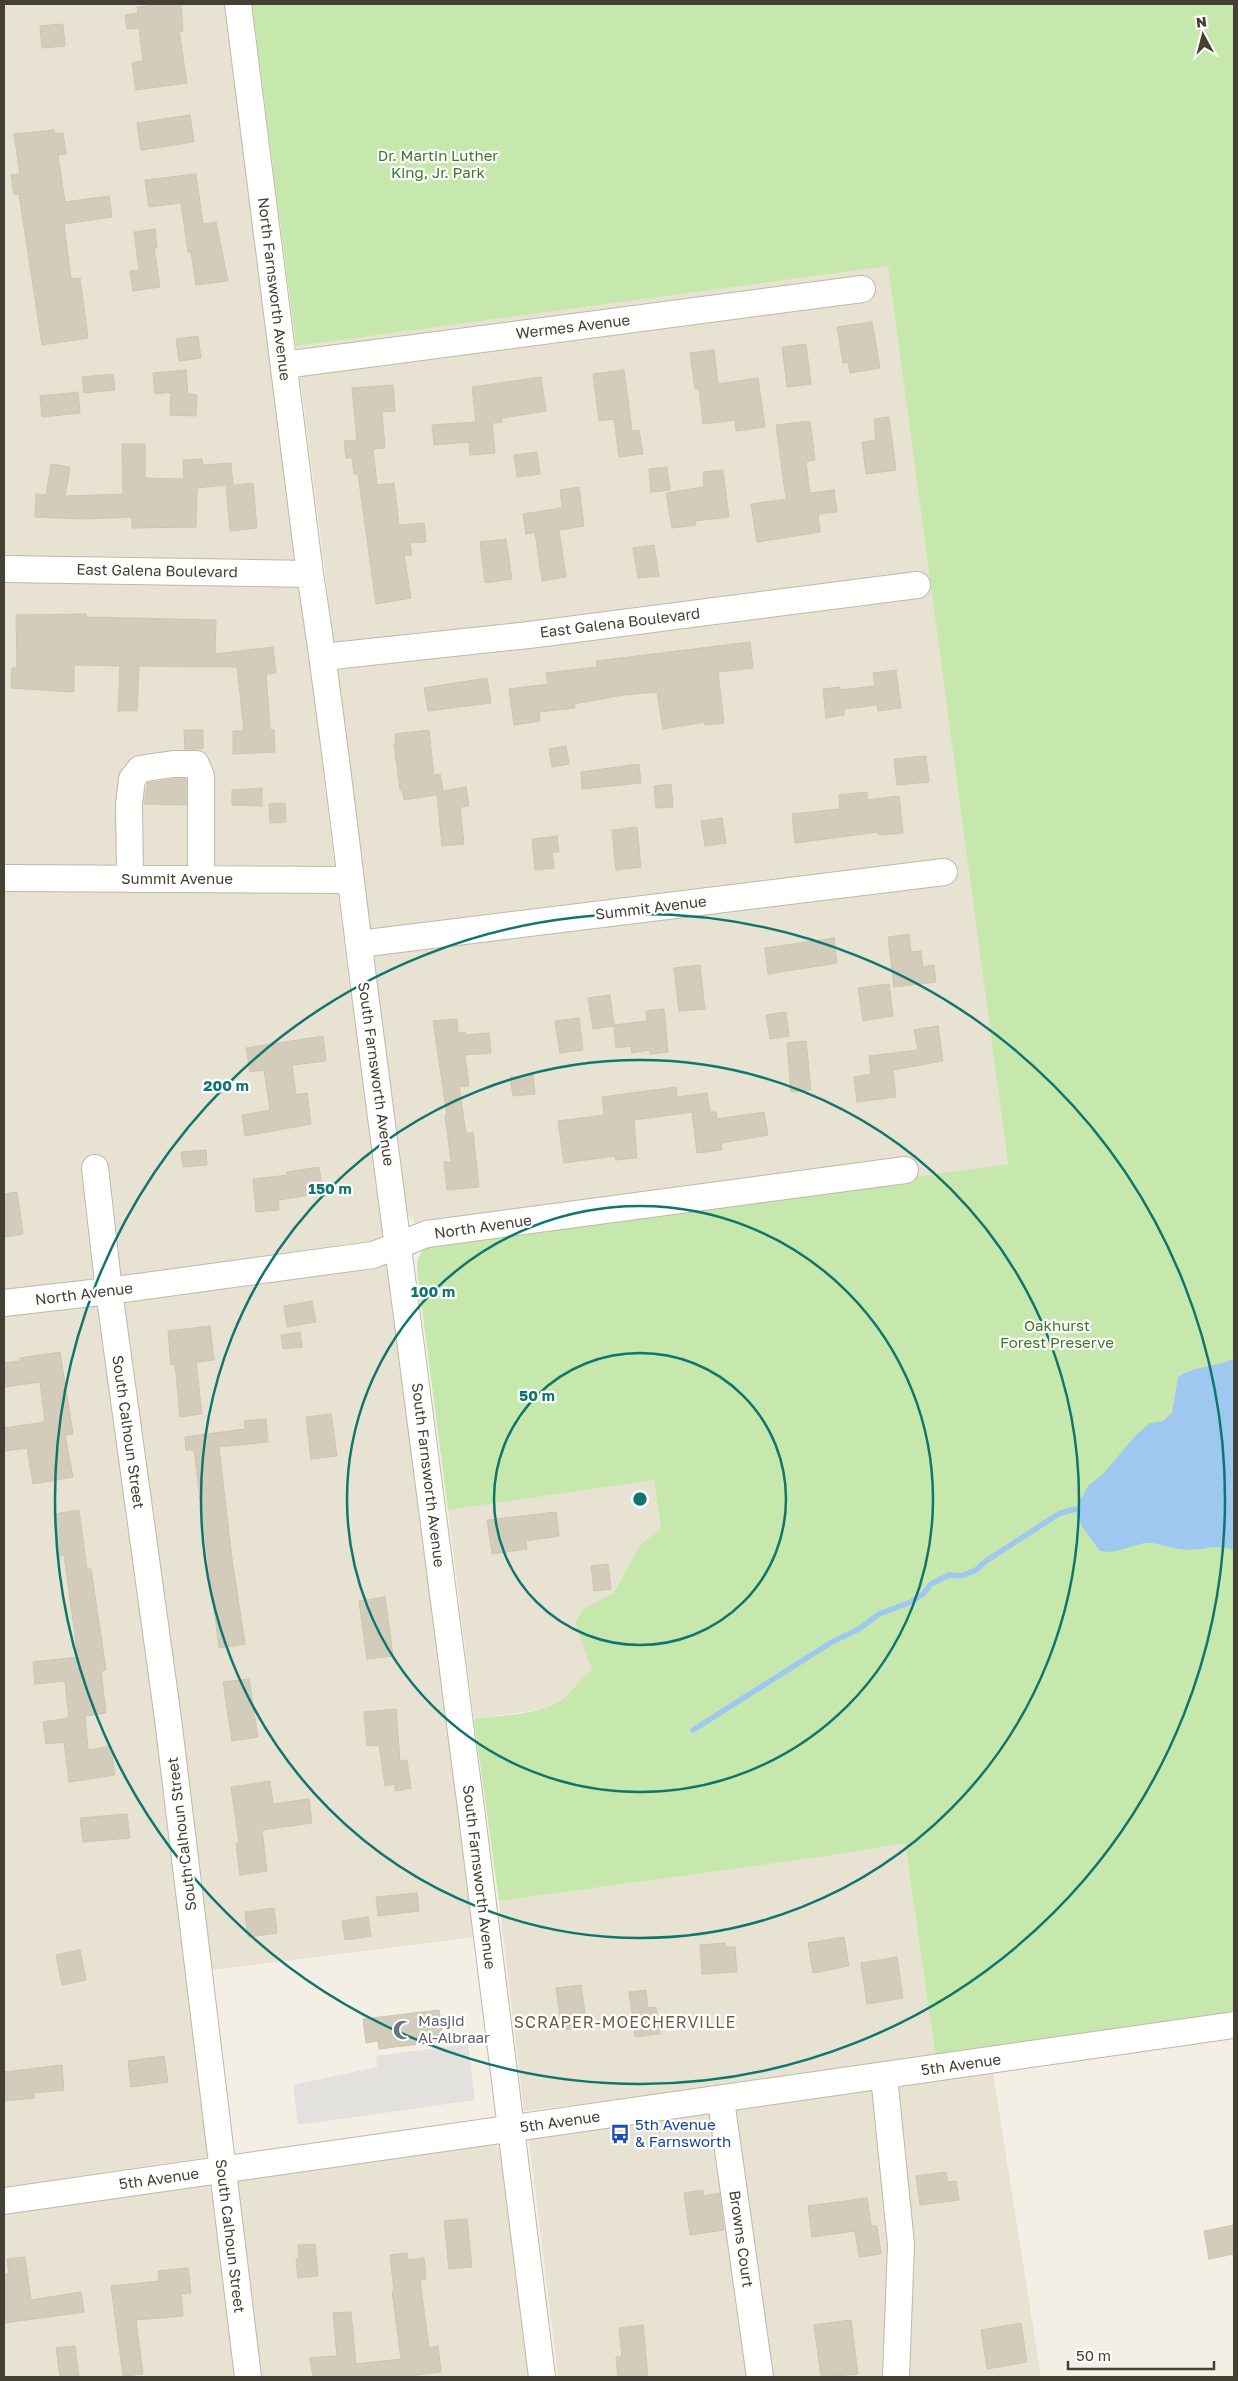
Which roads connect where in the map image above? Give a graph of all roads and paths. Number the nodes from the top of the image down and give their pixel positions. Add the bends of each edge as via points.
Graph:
1 (238, 4) edge
2 (862, 289) dead end
3 (284, 365) junction
4 (4, 569) edge
5 (310, 574) junction
6 (918, 585) dead end
7 (323, 657) junction
8 (944, 872) dead end
9 (4, 878) edge
10 (130, 879) junction
11 (201, 879) junction
12 (350, 880) junction
13 (359, 944) junction
14 (94, 1168) dead end
15 (905, 1170) dead end
16 (400, 1245) junction
17 (109, 1291) junction
18 (4, 1303) edge
19 (1234, 2025) edge
20 (884, 2076) junction
21 (720, 2100) junction
22 (511, 2128) junction
23 (222, 2170) junction
24 (4, 2201) edge
25 (248, 2377) edge
26 (542, 2377) edge
27 (760, 2377) edge
28 (896, 2377) edge

1 - 3 street, North Farnsworth Avenue
2 - 3 street, Wermes Avenue
3 - 5 street, North Farnsworth Avenue
4 - 5 street, East Galena Boulevard
5 - 7 street, South Farnsworth Avenue
6 - 7 street, East Galena Boulevard via 529,635
7 - 12 street, South Farnsworth Avenue
8 - 13 street, Summit Avenue
9 - 10 street, Summit Avenue
10 - 11 street, Summit Avenue
10 - 11 street via 132,779 140,769 196,764 201,776
11 - 12 street, Summit Avenue
12 - 13 street, South Farnsworth Avenue
13 - 16 street, South Farnsworth Avenue
14 - 17 street, South Calhoun Street
15 - 16 street, North Avenue via 427,1234
16 - 17 street, North Avenue via 373,1255
16 - 22 street, South Farnsworth Avenue
17 - 18 street, North Avenue
17 - 23 street, South Calhoun Street via 168,1719
19 - 20 street, 5th Avenue
20 - 21 street, 5th Avenue
20 - 28 street via 901,2244
21 - 22 street, 5th Avenue
21 - 27 street, Browns Court
22 - 23 street, 5th Avenue
22 - 26 street, South Farnsworth Avenue
23 - 24 street, 5th Avenue
23 - 25 street, South Calhoun Street

